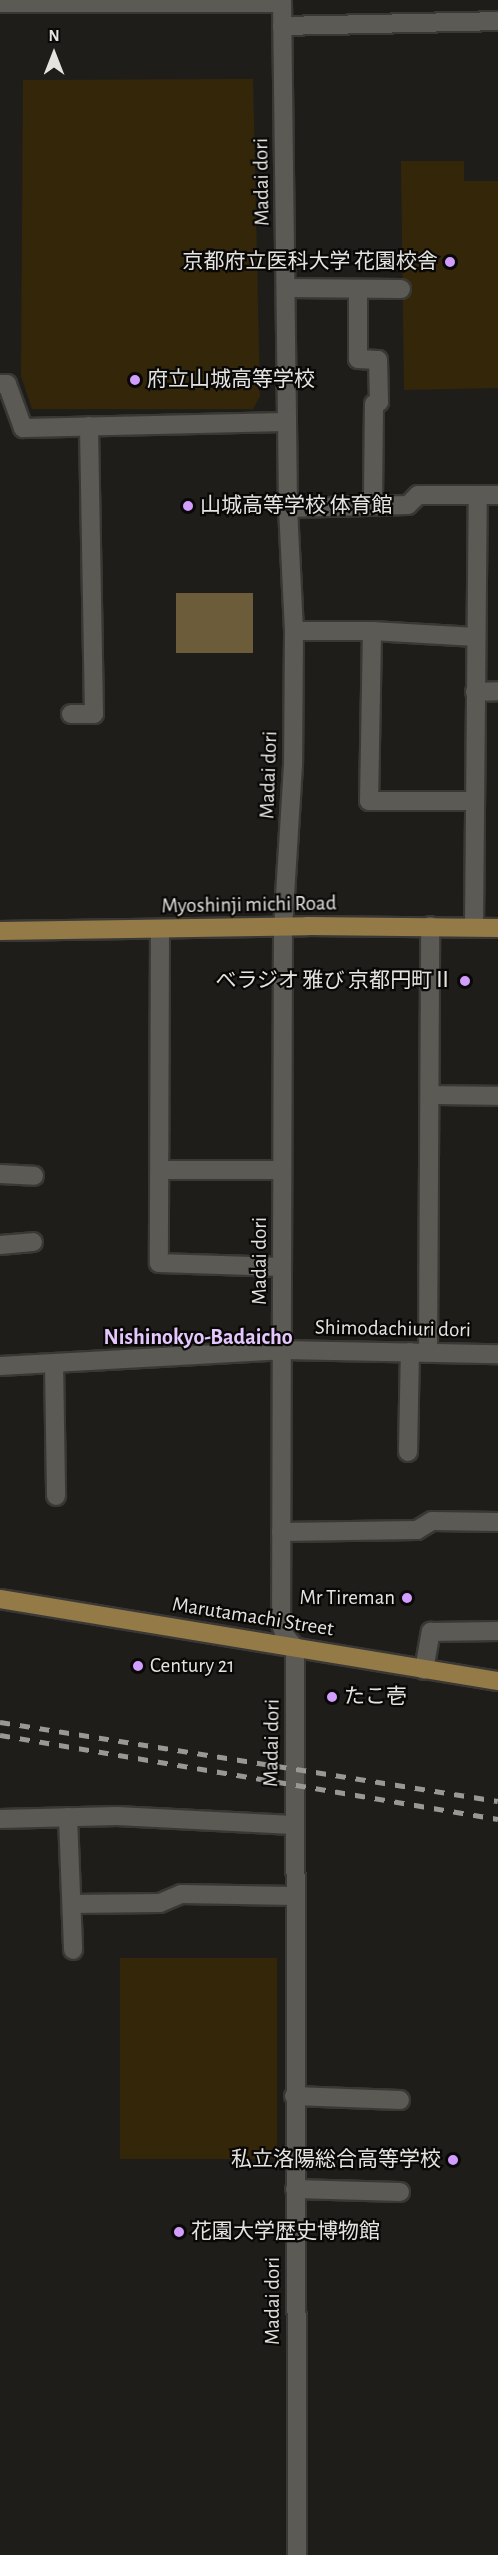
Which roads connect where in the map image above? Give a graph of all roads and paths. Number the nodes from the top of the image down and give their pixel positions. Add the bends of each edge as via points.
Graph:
1 (96, 2) edge
2 (282, 2) edge
3 (0, 3) edge
4 (498, 21) edge
5 (282, 26) junction
6 (286, 288) junction
7 (358, 289) junction
8 (401, 289) dead end
9 (0, 384) edge
10 (287, 422) junction
11 (89, 426) junction
12 (498, 495) edge
13 (478, 496) junction
14 (374, 506) junction
15 (288, 507) junction
16 (294, 631) junction
17 (372, 631) junction
18 (476, 637) junction
19 (498, 691) edge
20 (475, 692) junction
21 (71, 714) dead end
22 (474, 801) junction
23 (430, 926) junction
24 (283, 927) junction
25 (474, 927) junction
26 (160, 928) junction
27 (498, 928) edge
28 (0, 931) edge
29 (430, 1095) junction
30 (498, 1096) edge
31 (160, 1170) junction
32 (282, 1170) junction
33 (0, 1174) edge
34 (34, 1176) dead end
35 (33, 1242) dead end
36 (0, 1245) edge
37 (282, 1267) junction
38 (282, 1350) junction
39 (419, 1352) junction
40 (498, 1354) edge
41 (54, 1363) junction
42 (0, 1366) edge
43 (408, 1452) dead end
44 (56, 1496) dead end
45 (498, 1522) edge
46 (281, 1532) junction
47 (0, 1599) edge
48 (498, 1631) edge
49 (295, 1647) junction
50 (424, 1670) junction
51 (498, 1681) edge
52 (68, 1817) junction
53 (0, 1819) edge
54 (294, 1825) junction
55 (294, 1896) junction
56 (72, 1904) junction
57 (73, 1950) dead end
58 (294, 2096) junction
59 (400, 2100) dead end
60 (295, 2189) junction
61 (400, 2192) dead end
62 (297, 2555) edge

1 - 2 street
1 - 3 street
2 - 5 street, Madai dori
4 - 5 street
5 - 6 street, Madai dori
6 - 7 street
6 - 10 street, Madai dori
7 - 8 street
7 - 14 street via 358,359 378,360
9 - 11 street via 7,384 23,428
10 - 11 street
10 - 15 street, Madai dori
11 - 21 street via 94,714
12 - 13 street
13 - 14 street via 418,495 408,505
13 - 18 street
14 - 15 street
15 - 16 street, Madai dori
16 - 17 street
16 - 24 street, Madai dori via 293,765
17 - 18 street
17 - 22 street via 369,801
18 - 20 street
19 - 20 street
20 - 22 street
22 - 25 street
23 - 24 main road, Myoshinji michi Road
23 - 25 main road, Myoshinji michi Road
23 - 29 street
24 - 26 main road, Myoshinji michi Road
24 - 32 street, Madai dori
25 - 27 main road, Myoshinji michi Road
26 - 28 main road, Myoshinji michi Road
26 - 31 street
29 - 30 street
29 - 39 street
31 - 32 street
31 - 37 street via 159,1263
32 - 37 street, Madai dori
33 - 34 street
35 - 36 street
37 - 38 street, Madai dori
38 - 39 street, Shimodachiuri dori
38 - 41 street, Shimodachiuri dori
38 - 46 street, Madai dori
39 - 40 street, Shimodachiuri dori
39 - 43 street
41 - 42 street, Shimodachiuri dori
41 - 44 street
45 - 46 street via 432,1521 417,1530
46 - 49 street, Madai dori via 281,1624
47 - 49 main road, Marutamachi Street
48 - 50 street via 431,1632
49 - 50 main road, Marutamachi Street
49 - 54 street, Madai dori
50 - 51 main road, Marutamachi Street
52 - 53 street
52 - 54 street
52 - 56 street
54 - 55 street, Madai dori
55 - 56 street via 181,1894 160,1903
55 - 58 street, Madai dori
56 - 57 street
58 - 59 street
58 - 60 street, Madai dori
60 - 61 street
60 - 62 street, Madai dori

